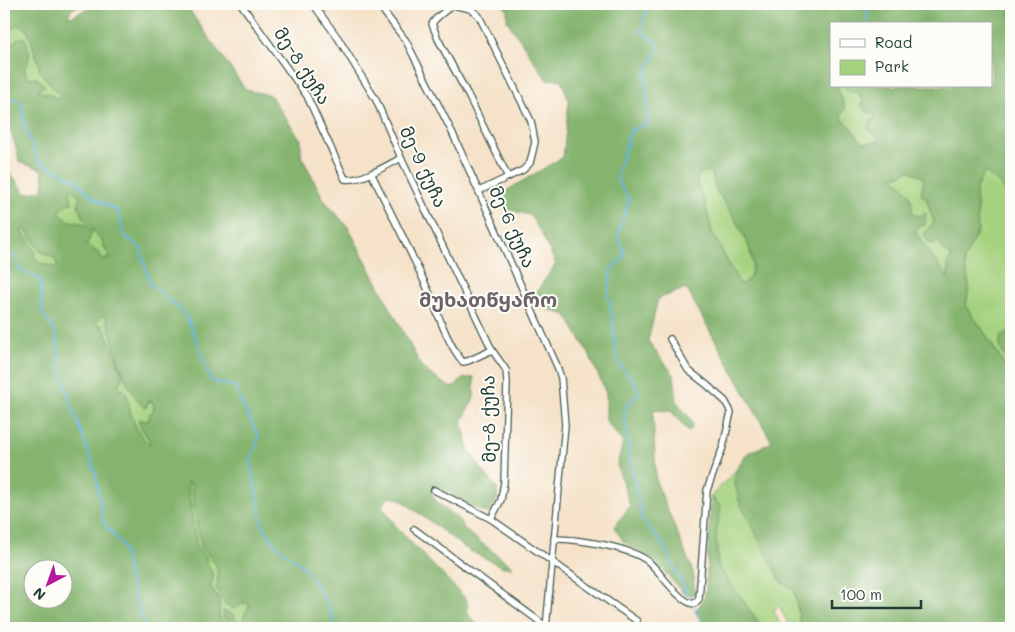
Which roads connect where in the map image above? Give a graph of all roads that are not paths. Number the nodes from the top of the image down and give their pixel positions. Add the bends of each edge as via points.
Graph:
1 (241, 4) edge
2 (314, 4) edge
3 (378, 4) edge
4 (452, 4) edge
5 (401, 158) junction
6 (371, 174) junction
7 (508, 177) junction
8 (479, 191) junction
9 (670, 339) dead end
10 (492, 350) junction
11 (434, 490) dead end
12 (491, 519) junction
13 (414, 529) dead end
14 (554, 539) junction
15 (552, 562) junction
16 (637, 621) dead end
17 (547, 627) edge

1 - 6 street, მე-8 ქუჩა via 307,96 345,179
2 - 5 street, მე-9 ქუჩა via 376,100
3 - 8 street, მე-6 ქუჩა via 406,41
4 - 7 street via 432,24
4 - 7 street via 471,8 479,16 531,121 536,142 530,163
5 - 6 street, მე-8 ქუჩა
5 - 10 street, მე-9 ქუჩა
6 - 10 street, მე-8 ქუჩა via 459,358 463,362 468,361
7 - 8 street
8 - 14 street, მე-6 ქუჩა via 561,378 565,425
9 - 14 street via 688,370 725,401 731,412 723,447 707,490 699,600 689,604 649,562 635,554 601,545
10 - 12 street, მე-8 ქუჩა via 506,370 508,382 504,482 501,500
11 - 12 street
12 - 15 street
13 - 17 street
14 - 15 street, მე-6 ქუჩა
15 - 16 street
15 - 17 street, მე-6 ქუჩა

